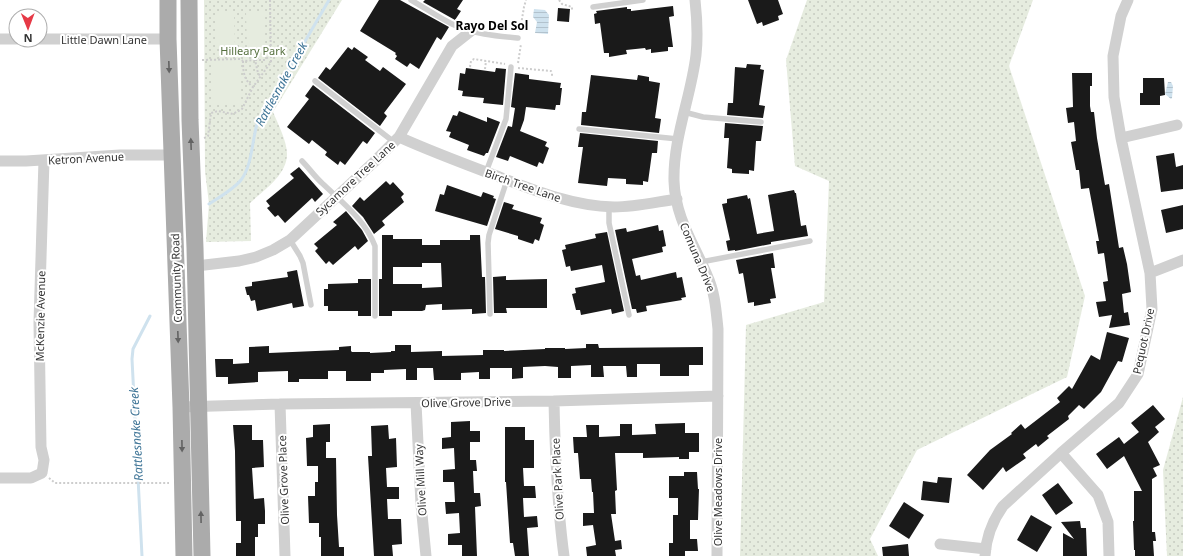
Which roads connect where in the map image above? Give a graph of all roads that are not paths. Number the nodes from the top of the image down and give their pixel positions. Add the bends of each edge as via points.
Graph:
1 (168, 0) edge
2 (181, 0) edge
3 (189, 0) edge
4 (411, 0) edge
5 (643, 0) edge
6 (695, 0) edge
7 (1128, 0) edge
8 (593, 7) dead end
9 (471, 31) junction
10 (190, 38) junction
11 (518, 38) dead end
12 (48, 39) edge
13 (168, 39) junction
14 (511, 67) road end
15 (315, 81) dead end
16 (684, 112) junction
17 (190, 120) junction
18 (761, 122) dead end
19 (1177, 125) dead end
20 (579, 129) dead end
21 (1121, 138) junction
22 (396, 139) junction
23 (679, 140) junction
24 (172, 155) junction
25 (44, 160) junction
26 (0, 161) edge
27 (302, 161) dead end
28 (486, 172) junction
29 (506, 180) junction
30 (337, 196) junction
31 (677, 199) junction
32 (174, 200) junction
33 (609, 206) junction
34 (194, 221) junction
35 (290, 240) junction
36 (810, 241) dead end
37 (1183, 260) edge
38 (701, 262) junction
39 (196, 266) junction
40 (1150, 273) junction
41 (311, 305) dead end
42 (490, 314) dead end
43 (629, 315) dead end
44 (376, 316) dead end
45 (718, 396) junction
46 (554, 401) junction
47 (416, 403) junction
48 (280, 404) junction
49 (181, 407) junction
50 (199, 407) junction
51 (1061, 453) junction
52 (0, 478) edge
53 (940, 544) dead end
54 (986, 553) edge
55 (184, 556) edge
56 (202, 556) edge
57 (285, 556) edge
58 (426, 556) edge
59 (564, 556) edge
60 (717, 556) edge
61 (1108, 556) edge

1 - 13 main road, Community Road
2 - 10 main road via 182,24
3 - 10 main road, Community Road
4 - 9 lane via 452,24
5 - 8 lane
6 - 16 street, Comuna Drive via 698,31 696,55
7 - 21 street, Pequot Drive via 1121,16 1113,56 1114,97
9 - 11 lane
9 - 22 street, Sycamore Tree Lane via 452,46
10 - 17 main road, Community Road
12 - 13 street, Little Dawn Lane
13 - 17 main road via 179,42 181,96
13 -> 24 main road, Community Road
14 - 28 lane via 506,119
15 - 22 lane
16 - 18 lane via 704,117
16 - 23 street, Comuna Drive
34 -> 17 main road, Community Road
19 - 21 street
20 - 23 lane
21 - 40 street, Pequot Drive
22 - 28 street, Birch Tree Lane
22 - 30 street, Sycamore Tree Lane
23 - 31 street, Comuna Drive via 674,182
24 - 25 street, Ketron Avenue via 120,155
24 - 32 main road, Community Road
24 - 34 main road via 182,160 186,202
25 - 26 street, Ketron Avenue
25 - 52 street, McKenzie Avenue via 39,337 41,447 44,460 42,473 31,478
27 - 30 lane
28 - 29 street, Birch Tree Lane
29 - 33 street, Birch Tree Lane via 543,194
29 - 42 lane via 488,243
30 - 35 street, Sycamore Tree Lane
30 - 44 lane via 365,227 375,246
31 - 33 street, Birch Tree Lane via 642,205
31 - 38 street, Comuna Drive via 683,225
32 - 39 main road via 183,212 185,256 190,264
32 -> 49 main road, Community Road
33 - 43 lane via 609,223
34 - 39 main road, Community Road
35 - 39 street, Sycamore Tree Lane via 256,257
35 - 41 lane via 303,263
36 - 38 lane
37 - 40 street
38 - 45 street, Comuna Drive via 715,300 718,329
39 - 50 main road, Community Road
40 - 51 street, Pequot Drive via 1152,308 1138,374 1119,403
45 - 46 street, Olive Grove Drive
45 - 60 street, Olive Meadows Drive
46 - 47 street, Olive Grove Drive
46 - 59 street, Olive Park Place via 556,474
47 - 48 street, Olive Grove Drive
47 - 58 street, Olive Mill Way
48 - 50 street, Olive Grove Drive
48 - 57 street, Olive Grove Place
49 - 50 street, Olive Grove Drive
49 -> 55 main road, Community Road
56 -> 50 main road, Community Road
51 - 54 street, Pequot Drive via 1003,506 988,538
51 - 61 street via 1098,495 1108,522
53 - 54 street

